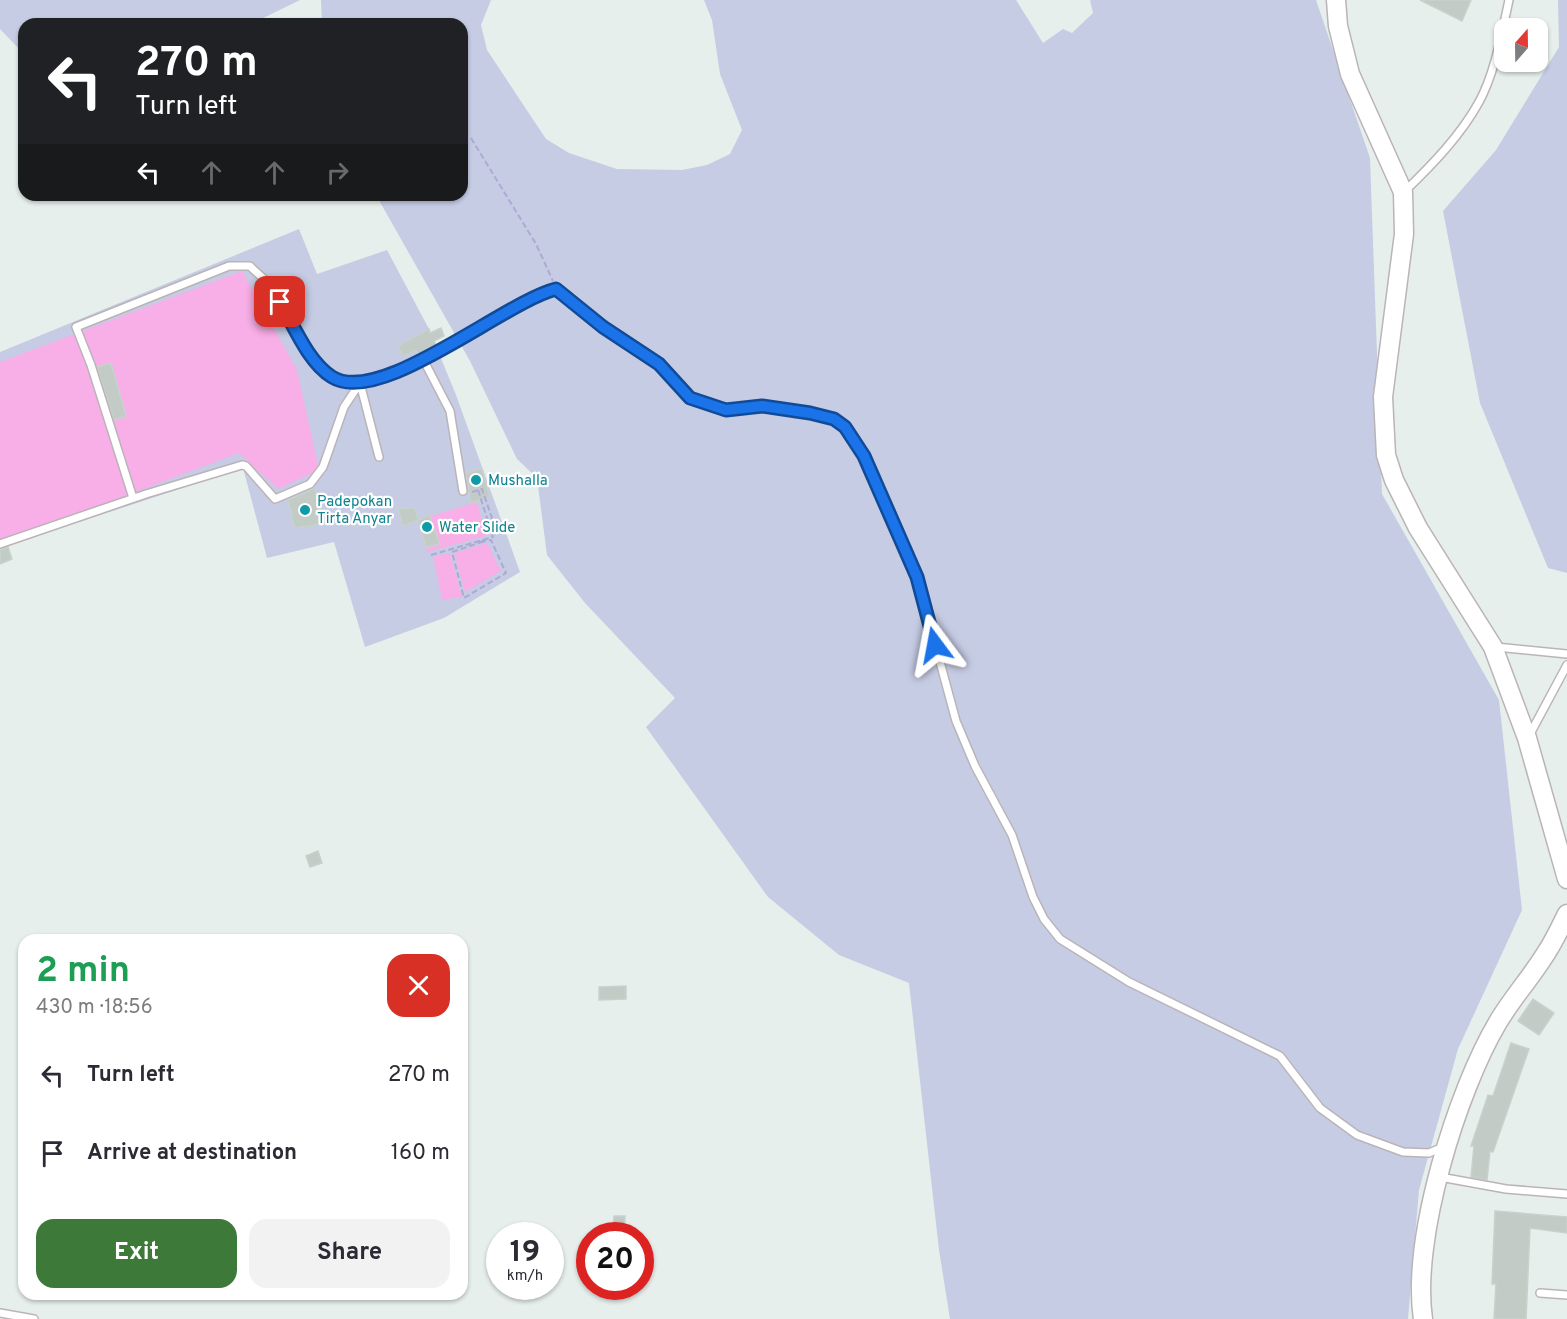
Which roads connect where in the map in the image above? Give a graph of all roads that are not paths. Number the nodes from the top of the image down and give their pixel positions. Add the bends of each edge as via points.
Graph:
1 (1336, 0) edge
2 (1509, 0) edge
3 (1403, 192) junction
4 (423, 359) junction
5 (360, 383) junction
6 (379, 457) dead end
7 (464, 491) dead end
8 (132, 497) junction
9 (0, 544) edge
10 (1493, 647) junction
11 (1567, 654) edge
12 (1567, 665) edge
13 (1527, 738) junction
14 (1567, 879) edge
15 (1567, 914) edge
16 (1448, 1145) junction
17 (1440, 1177) junction
18 (1567, 1194) edge
19 (1540, 1293) dead end
20 (1567, 1295) edge
21 (0, 1313) edge
22 (34, 1319) edge
23 (1423, 1319) edge

1 - 3 main road via 1350,74
2 - 3 lane via 1479,102 1433,164
3 - 10 main road via 1404,234 1383,397 1386,455 1418,528
4 - 5 lane
4 - 7 lane via 450,411
4 - 16 lane via 526,301 556,289 603,327 659,364 690,398 726,410 762,406 834,419 864,456 917,577 956,721 1012,835 1040,911 1060,939 1129,982 1280,1056 1320,1108 1357,1135 1403,1152 1429,1154
5 - 6 lane
5 - 8 lane via 344,407 323,467 310,484 275,499 242,465
5 - 8 lane via 333,377 313,357 269,284 250,267 229,266 76,327
8 - 9 lane
10 - 11 lane
10 - 13 main road
12 - 13 lane
13 - 14 main road
15 - 16 main road via 1548,951 1483,1049
16 - 17 main road
17 - 18 lane via 1506,1189
17 - 23 main road via 1423,1244
19 - 20 lane
21 - 22 lane

